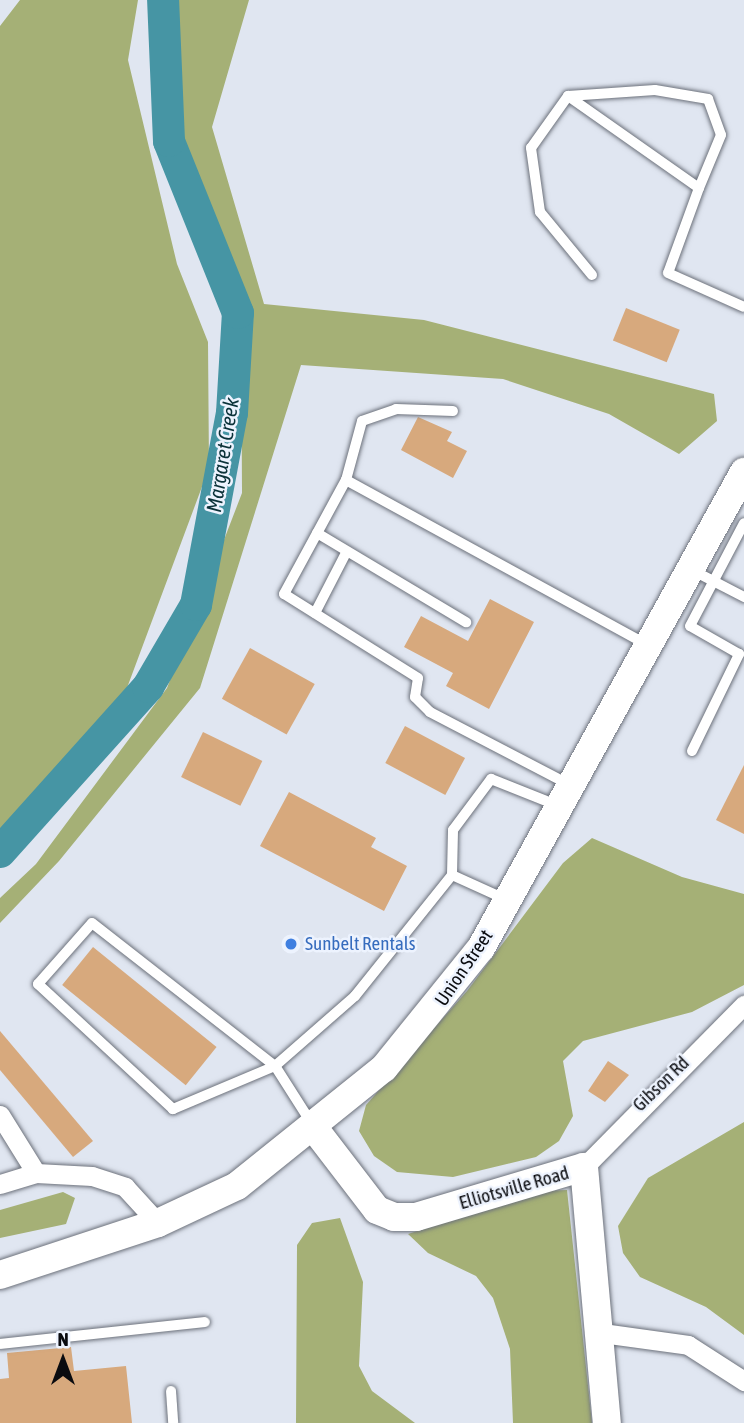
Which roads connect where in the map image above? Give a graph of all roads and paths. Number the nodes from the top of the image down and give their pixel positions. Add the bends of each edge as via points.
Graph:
1 (568, 96) junction
2 (699, 188) junction
3 (592, 275) dead end
4 (744, 307) edge
5 (453, 411) dead end
6 (744, 472) edge
7 (346, 480) junction
8 (739, 511) edge
9 (317, 533) junction
10 (346, 553) junction
11 (703, 576) junction
12 (744, 597) edge
13 (315, 613) junction
14 (679, 620) junction
15 (466, 622) dead end
16 (651, 647) junction
17 (692, 751) dead end
18 (568, 797) junction
19 (452, 875) junction
20 (507, 900) junction
21 (744, 1005) edge
22 (275, 1066) junction
23 (0, 1115) edge
24 (314, 1128) junction
25 (584, 1167) junction
26 (36, 1172) junction
27 (0, 1184) edge
28 (158, 1223) junction
29 (0, 1275) edge
30 (205, 1322) dead end
31 (602, 1333) junction
32 (0, 1344) edge
33 (744, 1381) edge
34 (171, 1391) dead end
35 (173, 1423) edge
36 (607, 1423) edge

1 - 2 lane
1 - 2 lane via 655,90 708,99 721,135
1 - 3 lane via 531,148 540,212
2 - 4 lane via 668,273
5 - 7 lane via 396,408 362,421
6 - 8 main road, Union Street
7 - 9 lane
7 - 16 lane
8 - 11 main road, Union Street
9 - 10 lane
9 - 13 lane via 284,594
10 - 13 lane
10 - 15 lane
11 - 12 lane
11 - 14 main road, Union Street
13 - 18 lane via 418,678 415,697 430,712
14 - 16 main road, Union Street
14 - 17 lane via 740,654
16 - 18 main road, Union Street
18 - 19 lane via 491,779 453,830
18 - 20 main road, Union Street
19 - 20 lane
19 - 22 lane via 355,996
20 - 24 main road, Union Street via 438,1008 384,1068
21 - 25 street, Gibson Rd
22 - 22 lane via 92,923 38,984 173,1109
22 - 24 lane
23 - 26 street
24 - 25 main road, Elliotsville Road via 377,1210 394,1217 416,1217
24 - 28 main road, Union Street via 237,1186
25 - 31 main road, Elliotsville Road
26 - 27 street
26 - 28 street via 92,1176 125,1187
28 - 29 main road, Union Street
30 - 32 lane
31 - 33 street via 688,1345
31 - 36 main road, Elliotsville Road
34 - 35 lane

